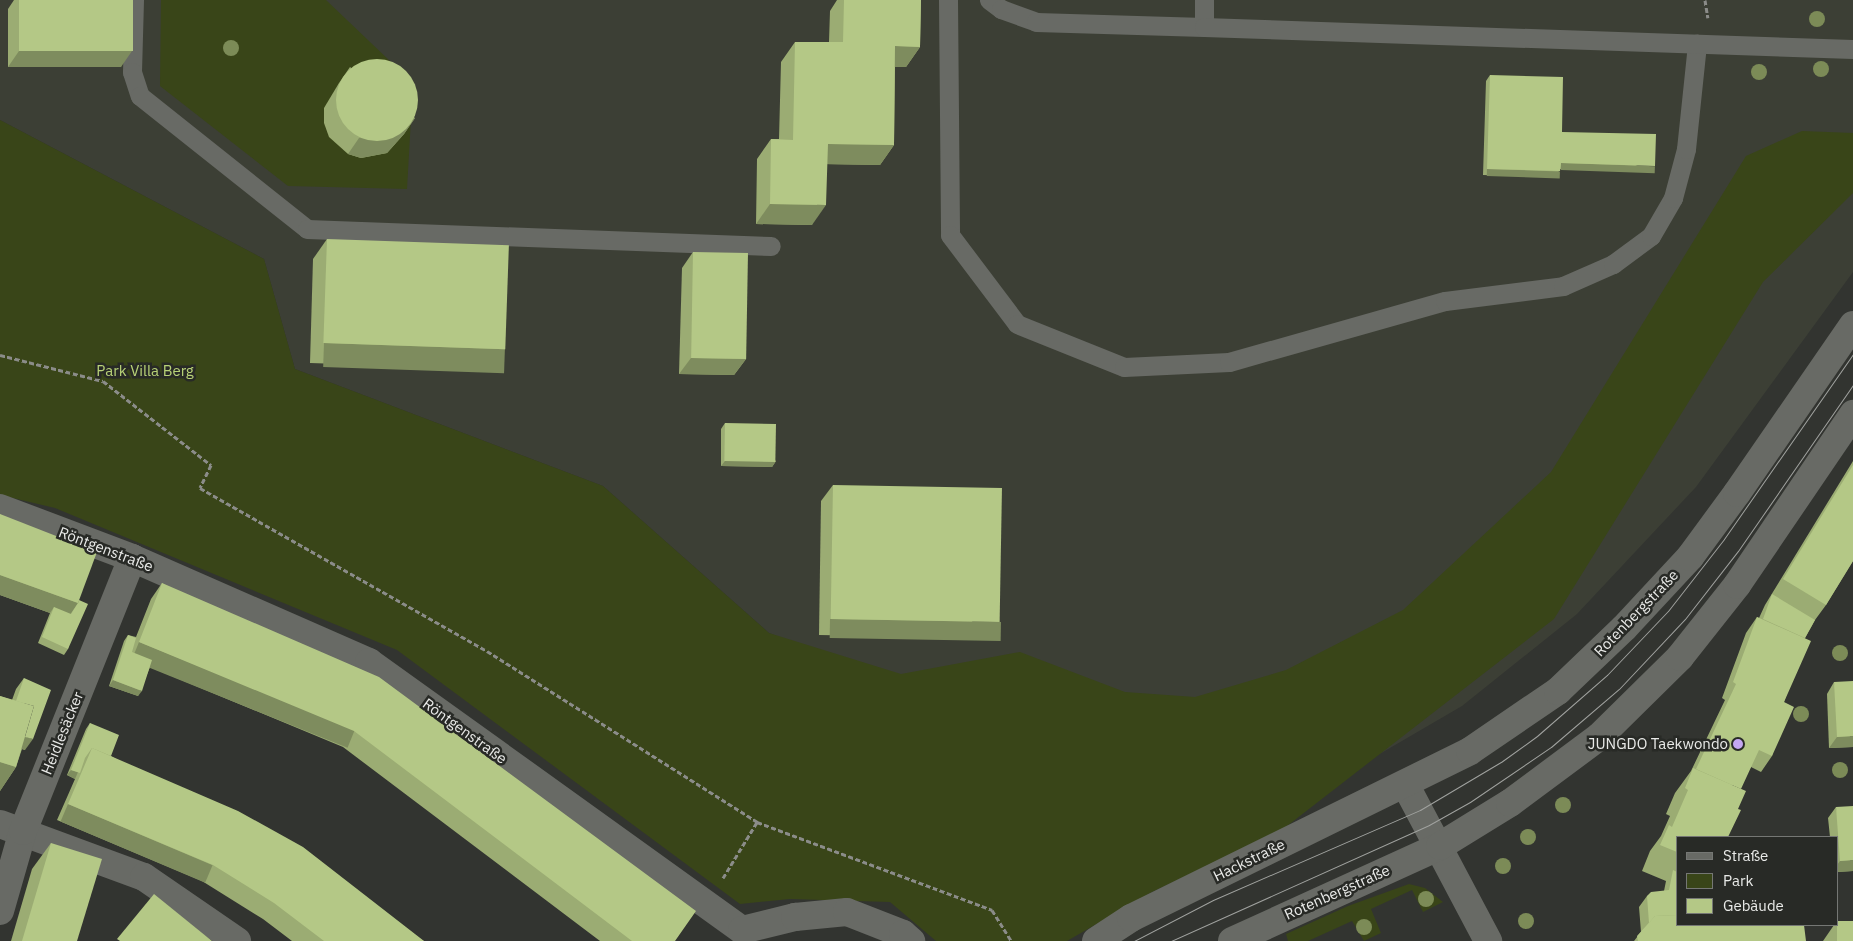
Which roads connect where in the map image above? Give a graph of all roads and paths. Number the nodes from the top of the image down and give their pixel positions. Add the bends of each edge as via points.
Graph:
1 (134, 0) edge
2 (948, 0) edge
3 (989, 0) edge
4 (1204, 0) edge
5 (1204, 27) junction
6 (1697, 44) junction
7 (1853, 49) edge
8 (772, 246) dead end
9 (1853, 325) edge
10 (0, 355) edge
11 (1853, 414) edge
12 (0, 508) edge
13 (132, 558) junction
14 (1405, 784) junction
15 (757, 822) junction
16 (12, 827) edge
17 (1440, 846) junction
18 (708, 905) junction
19 (0, 911) edge
20 (1265, 933) edge
21 (738, 935) edge
22 (237, 941) edge
23 (911, 941) edge
24 (1011, 941) edge
25 (1096, 941) edge
26 (1232, 941) edge
27 (1488, 941) edge

1 - 8 lane via 132,72 140,96 307,228
2 - 6 lane via 950,235 1018,324 1124,367 1229,362 1444,300 1563,286 1613,264 1651,236 1673,198 1686,149
3 - 5 lane via 1001,9 1036,22
4 - 5 lane
5 - 6 lane
6 - 7 lane
9 - 14 street, Rotenbergstraße via 1690,557 1624,628 1558,690 1514,722 1470,751
10 - 15 path via 103,381 211,465 200,488 487,651
11 - 17 street, Rotenbergstraße via 1737,585 1680,658 1599,737 1510,804
12 - 13 street, Röntgenstraße
13 - 16 street, Heidlesäcker
13 - 18 street, Röntgenstraße via 369,662
14 - 17 street
14 - 25 street, Hackstraße via 1131,918
15 - 18 path
15 - 24 path via 992,910
16 - 19 street, Heidlesäcker
16 - 22 street via 144,877
17 - 20 street, Rotenbergstraße
17 - 27 street
18 - 21 street, Röntgenstraße
20 - 26 street
21 - 23 street, Röntgenstraße via 795,917 847,912 903,934

